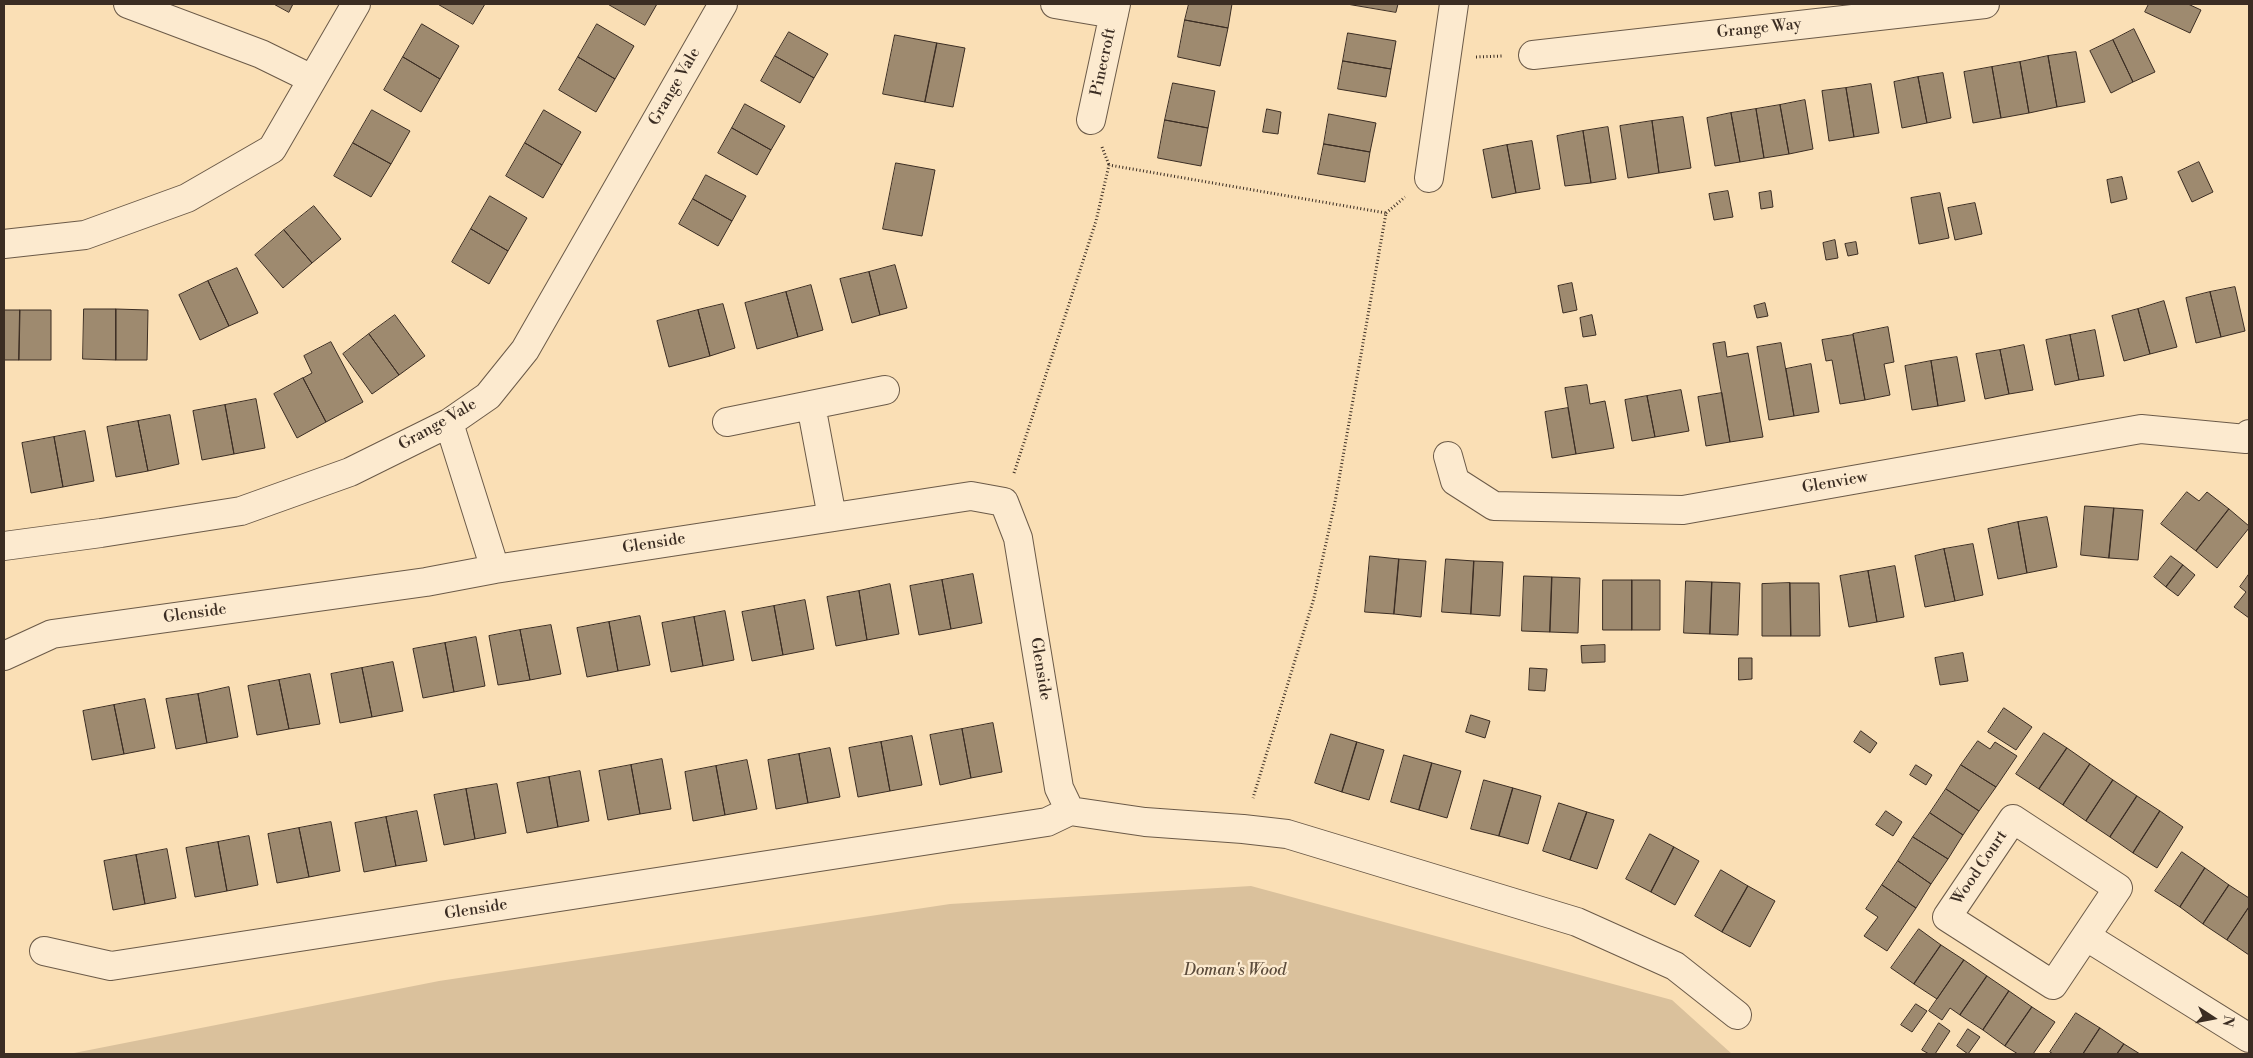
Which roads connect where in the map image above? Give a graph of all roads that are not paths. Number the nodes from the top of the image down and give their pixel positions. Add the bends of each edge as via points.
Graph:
1 (128, 4) edge
2 (356, 4) edge
3 (723, 4) edge
4 (1055, 4) edge
5 (1454, 4) edge
6 (1986, 4) edge
7 (1115, 9) edge
8 (1533, 55) road end
9 (312, 79) junction
10 (1091, 120) dead end
11 (1429, 178) dead end
12 (4, 244) edge
13 (886, 390) dead end
14 (810, 406) junction
15 (449, 422) junction
16 (727, 422) dead end
17 (2248, 438) edge
18 (1448, 456) dead end
19 (832, 517) junction
20 (4, 546) edge
21 (495, 569) junction
22 (4, 656) edge
23 (1070, 811) junction
24 (2087, 937) junction
25 (44, 951) dead end
26 (1737, 1015) dead end
27 (2249, 1038) edge

1 - 9 street via 261,54
2 - 9 street
3 - 15 street, Grange Vale via 525,350 488,396
4 - 7 street
5 - 11 street
6 - 8 street, Grange Way
7 - 10 street, Pinecroft
9 - 12 street via 272,149 188,198 85,235
13 - 14 street
14 - 16 street
14 - 19 street
15 - 20 street, Grange Vale via 350,472 241,511
15 - 21 street
17 - 18 street, Glenview via 2141,429 1683,510 1494,506 1455,481
19 - 21 street, Glenside
19 - 23 street, Glenside via 971,496 1004,502 1018,538 1059,788
21 - 22 street, Glenside via 426,582 52,634
23 - 25 street, Glenside via 1047,822 111,966
23 - 26 street via 1145,822 1287,834 1577,922 1675,966
24 - 24 street, Wood Court via 2118,888 2013,819 1947,917 2053,985
24 - 27 street

